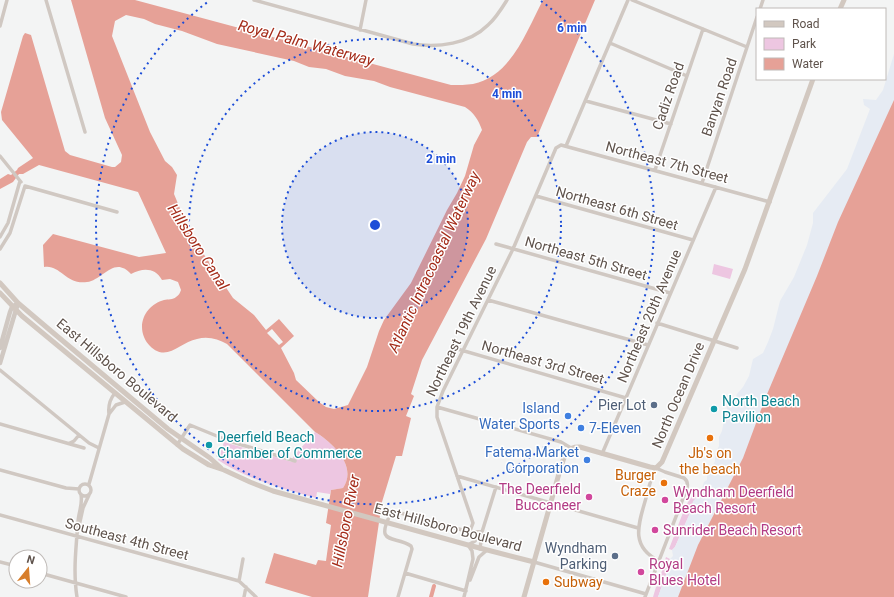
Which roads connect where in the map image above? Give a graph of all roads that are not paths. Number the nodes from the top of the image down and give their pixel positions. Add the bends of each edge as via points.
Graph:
1 (7, 0) edge
2 (46, 0) edge
3 (254, 0) edge
4 (366, 0) edge
5 (507, 0) edge
6 (628, 0) edge
7 (632, 0) edge
8 (756, 20) edge
9 (0, 26) edge
10 (703, 29) junction
11 (360, 30) junction
12 (610, 43) junction
13 (747, 47) junction
14 (687, 76) junction
15 (813, 80) edge
16 (586, 101) junction
17 (671, 124) junction
18 (85, 132) dead end
19 (558, 145) joint
20 (566, 146) junction
21 (0, 156) edge
22 (655, 170) junction
23 (19, 179) junction
24 (702, 183) junction
25 (25, 186) junction
26 (716, 187) junction
27 (536, 196) junction
28 (770, 202) junction
29 (117, 212) dead end
30 (10, 213) junction
31 (16, 215) junction
32 (0, 237) edge
33 (693, 240) junction
34 (6, 241) junction
35 (496, 244) dead end
36 (0, 249) edge
37 (513, 249) junction
38 (0, 283) edge
39 (0, 293) edge
40 (670, 293) junction
41 (488, 300) junction
42 (18, 303) junction
43 (14, 309) junction
44 (657, 323) junction
45 (715, 340) junction
46 (648, 345) junction
47 (0, 348) edge
48 (454, 348) dead end
49 (737, 348) dead end
50 (463, 350) junction
51 (0, 363) edge
52 (0, 370) edge
53 (96, 378) junction
54 (116, 385) junction
55 (115, 393) junction
56 (626, 398) junction
57 (125, 402) junction
58 (437, 407) junction
59 (143, 408) junction
60 (109, 414) junction
61 (0, 424) edge
62 (79, 435) junction
63 (181, 439) junction
64 (69, 443) junction
65 (177, 445) junction
66 (84, 448) dead end
67 (99, 448) junction
68 (571, 448) junction
69 (602, 454) junction
70 (295, 461) dead end
71 (656, 468) junction
72 (0, 470) edge
73 (224, 470) junction
74 (457, 476) junction
75 (89, 484) junction
76 (496, 487) junction
77 (79, 489) junction
78 (81, 495) junction
79 (89, 495) junction
80 (551, 503) junction
81 (0, 515) edge
82 (638, 528) junction
83 (470, 531) junction
84 (482, 532) junction
85 (77, 537) junction
86 (468, 545) junction
87 (480, 548) junction
88 (488, 550) junction
89 (243, 559) dead end
90 (659, 561) junction
91 (534, 562) junction
92 (405, 573) junction
93 (48, 575) edge
94 (239, 581) junction
95 (76, 583) junction
96 (246, 587) junction
97 (466, 591) junction
98 (646, 595) edge
99 (77, 597) edge
100 (126, 597) edge
101 (244, 597) edge
102 (256, 597) edge
103 (398, 597) edge
104 (464, 597) edge
105 (524, 597) edge

1 - 9 street
2 - 18 street
3 - 11 street
4 - 11 street
5 - 11 street via 488,25 470,37 448,44 422,45
6 - 12 street
7 - 10 street
8 - 13 street, Banyan Road
10 - 13 street
10 - 14 street, Cadiz Road
12 - 14 street
12 - 16 street
13 - 24 street, Banyan Road
14 - 17 street, Cadiz Road
15 - 28 main road, North Ocean Drive
16 - 17 street
16 - 20 street
17 - 22 street, Cadiz Road
19 - 20 street, Northeast 7th Street
19 - 27 street, Northeast 19th Avenue
20 - 22 street, Northeast 7th Street
21 - 23 street
22 - 24 street, Northeast 7th Street
23 - 25 street
23 - 30 street
24 - 26 street, Northeast 7th Street
25 - 29 street
25 - 31 street
26 - 28 street, Northeast 7th Street
26 - 33 street, Northeast 20th Avenue
27 - 33 street, Northeast 6th Street
27 - 37 street, Northeast 19th Avenue
28 - 45 main road, North Ocean Drive
30 - 31 street
30 - 32 street
31 - 34 street
32 - 34 street
33 - 40 street, Northeast 20th Avenue
34 - 36 street
35 - 37 street, Northeast 5th Street
37 - 40 street, Northeast 5th Street
37 - 41 street, Northeast 19th Avenue
38 - 42 main road, East Hillsboro Boulevard
39 - 43 main road, East Hillsboro Boulevard
40 - 44 street, Northeast 20th Avenue
41 - 46 street
41 - 50 street, Northeast 19th Avenue
42 - 43 street
42 - 54 main road, East Hillsboro Boulevard
43 - 47 street
43 - 51 street
43 - 53 main road, East Hillsboro Boulevard
44 - 45 street
44 - 46 street, Northeast 20th Avenue
45 - 49 street
45 - 71 main road, North Ocean Drive via 664,460
46 - 56 street, Northeast 20th Avenue
48 - 50 street, Northeast 3rd Street
50 - 56 street, Northeast 3rd Street
50 - 58 street, Northeast 19th Avenue
52 - 62 street
53 - 54 main road via 112,386
53 - 55 main road, East Hillsboro Boulevard
54 - 59 main road, East Hillsboro Boulevard
55 - 57 main road, East Hillsboro Boulevard
55 - 59 main road via 123,394
55 - 60 street via 111,397
56 - 69 street, Northeast 20th Avenue
57 - 60 street via 116,405
57 - 65 main road, East Hillsboro Boulevard
58 - 68 street via 561,442
58 - 74 street, Northeast 19th Avenue via 437,417
59 - 63 main road, East Hillsboro Boulevard
60 - 67 street
61 - 64 street
62 - 64 street
62 - 67 street
63 - 65 street
63 - 70 street via 190,425 229,441
63 - 73 main road, East Hillsboro Boulevard
64 - 66 street
65 - 73 main road, East Hillsboro Boulevard via 209,465
67 - 75 street
68 - 69 main road, North Ocean Drive via 580,447
68 - 80 main road via 565,454
69 - 71 main road, North Ocean Drive
71 - 82 street
71 - 90 street via 687,480 687,488
72 - 77 street via 66,488
73 - 86 main road, East Hillsboro Boulevard via 268,489
74 - 76 street
74 - 83 street, Northeast 19th Avenue via 473,523
75 - 77 street via 82,485
75 - 79 street via 92,489
76 - 80 street
76 - 84 street
77 - 78 street
78 - 79 street
78 - 85 street
79 - 85 street via 83,508
80 - 82 street
80 - 91 main road
81 - 85 street, Southeast 4th Street
82 - 90 street via 641,544
83 - 84 street
83 - 92 street via 397,512 391,513 386,535 390,540 407,543 412,549
84 - 86 street via 476,541
84 - 87 street
85 - 94 street, Southeast 4th Street
85 - 95 street
86 - 87 main road, East Hillsboro Boulevard
86 - 97 street via 473,559
87 - 88 main road, East Hillsboro Boulevard
88 - 91 main road, East Hillsboro Boulevard
88 - 97 street via 479,557
89 - 94 street
90 - 98 street
91 - 98 street, East Hillsboro Boulevard
91 - 105 main road
92 - 97 street
92 - 103 street
93 - 95 street
94 - 96 street, Southeast 4th Street
95 - 99 street
95 - 100 street
96 - 101 street
96 - 102 street, Southeast 4th Street
97 - 104 street

